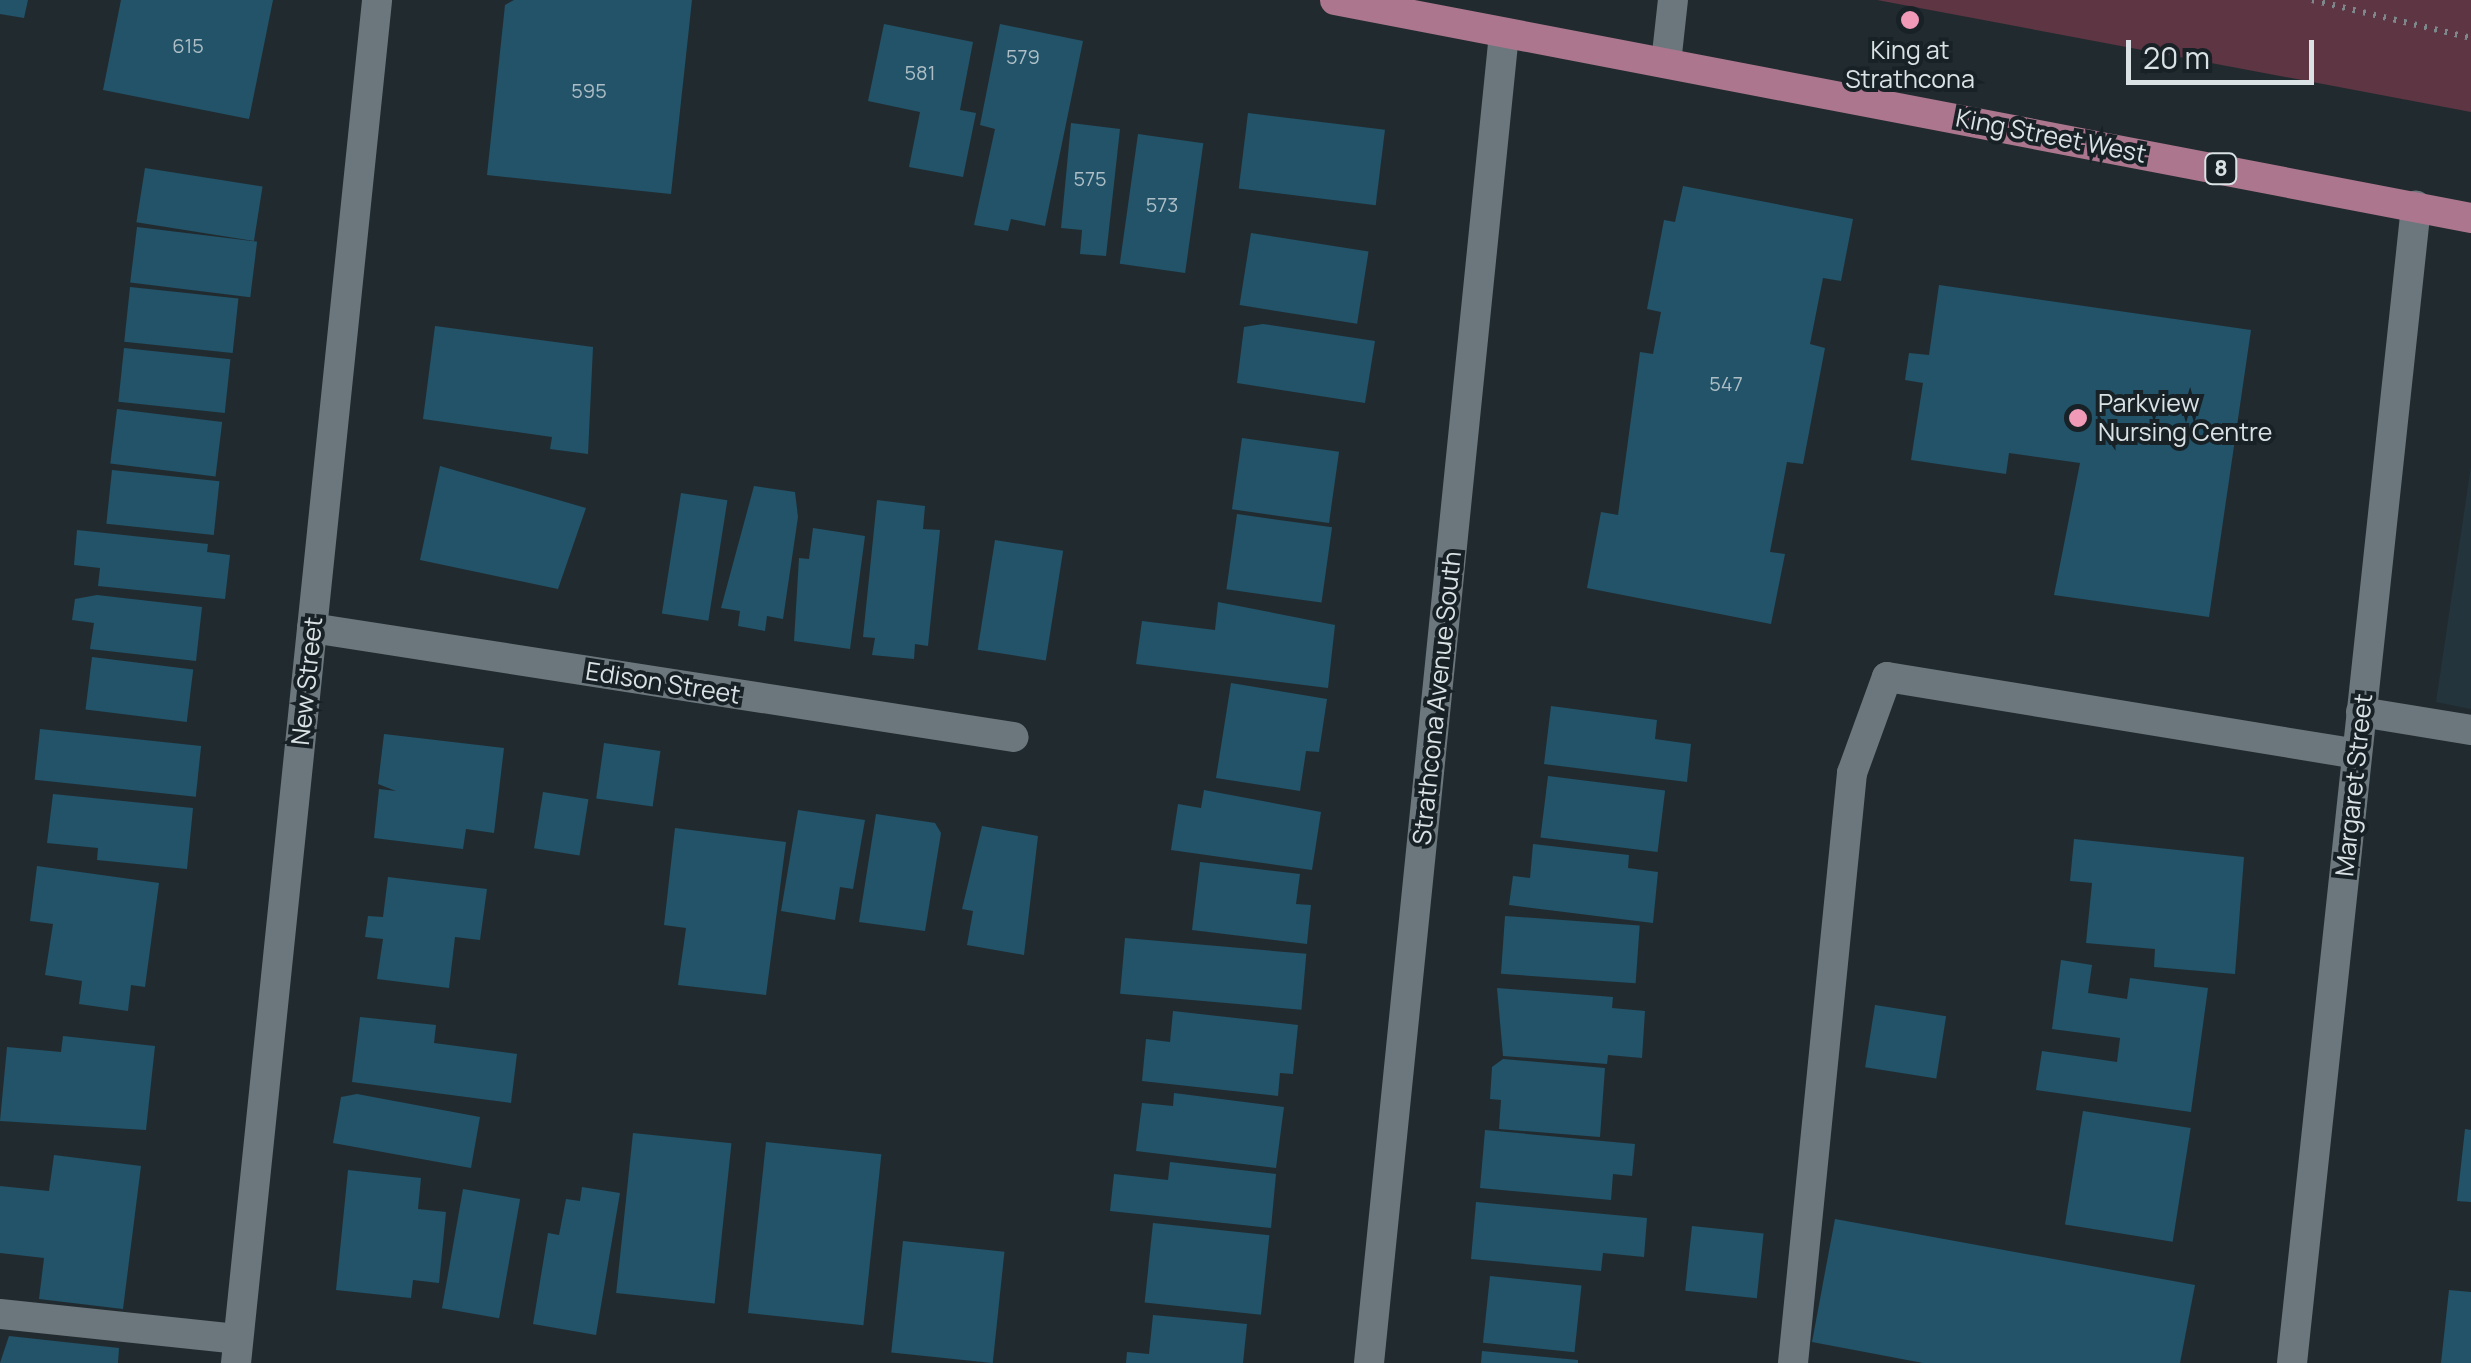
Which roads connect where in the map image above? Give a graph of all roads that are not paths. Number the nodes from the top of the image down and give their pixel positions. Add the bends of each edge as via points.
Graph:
1 (378, 0) edge
2 (1335, 0) edge
3 (1673, 0) edge
4 (1504, 34) junction
5 (1666, 63) junction
6 (2416, 206) junction
7 (2471, 218) edge
8 (312, 628) junction
9 (2362, 712) junction
10 (2471, 730) edge
11 (1014, 737) dead end
12 (2357, 754) junction
13 (0, 1314) edge
14 (236, 1351) edge
15 (1369, 1363) edge
16 (1794, 1363) edge
17 (2292, 1363) edge

1 - 8 street, New Street
2 - 4 main road, King Street West / 8
3 - 5 street
4 - 5 main road, King Street West / 8
4 - 15 street, Strathcona Avenue South
5 - 6 main road, King Street West / 8
6 - 7 main road, King Street West / 8
6 - 9 street, Margaret Street
8 - 11 street, Edison Street
8 - 14 street, New Street
9 - 10 street
9 - 12 street, Margaret Street
12 - 16 street via 1887,677 1852,772
12 - 17 street, Margaret Street
13 - 14 street

